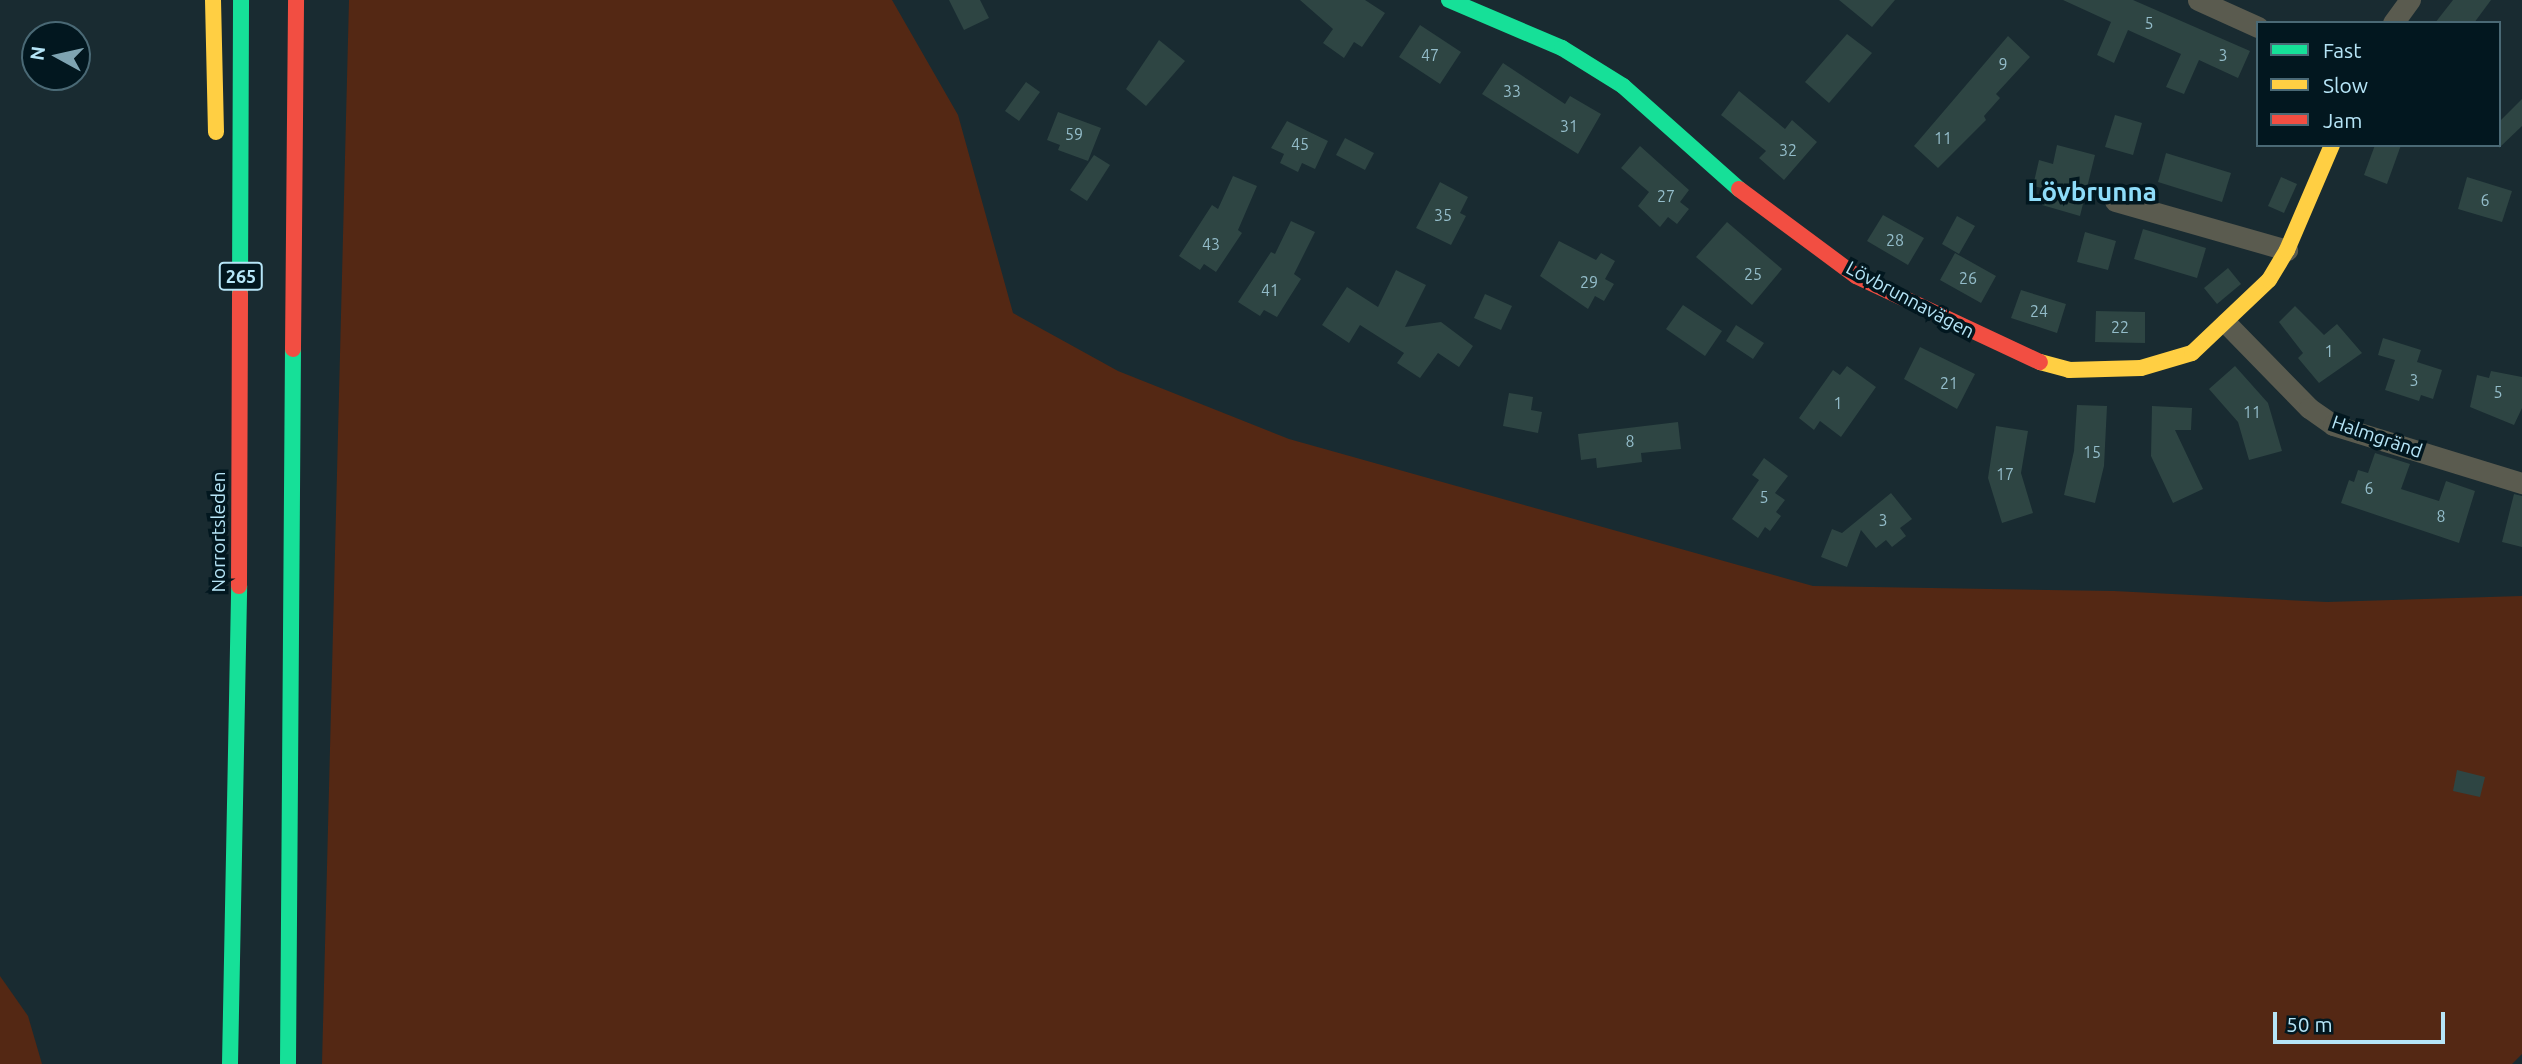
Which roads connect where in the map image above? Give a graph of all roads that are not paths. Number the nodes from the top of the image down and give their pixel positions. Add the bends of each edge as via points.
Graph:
1 (213, 0) edge
2 (241, 0) edge
3 (296, 0) edge
4 (1449, 0) edge
5 (2198, 0) edge
6 (2410, 0) edge
7 (2394, 21) edge
8 (2256, 26) edge
9 (2331, 147) edge
10 (217, 153) dead end
11 (2115, 201) dead end
12 (2287, 250) junction
13 (2226, 323) junction
14 (222, 361) dead end
15 (311, 403) dead end
16 (2522, 483) edge
17 (295, 545) junction
18 (240, 552) junction
19 (230, 1064) edge
20 (288, 1064) edge

1 - 10 main road
2 - 18 main road, Norrortsleden / 265
3 - 17 main road
4 - 13 main road, Lövbrunnavägen via 1583,60 1646,104 1754,202 1856,276 2022,357 2069,370 2141,368 2192,353
5 - 8 street
6 - 7 street
9 - 12 main road, Lövbrunnavägen
11 - 12 street
12 - 13 main road, Lövbrunnavägen via 2269,279
13 - 16 street, Halmgränd via 2309,408 2333,425
14 - 18 main road
15 - 17 main road
17 - 20 main road
18 - 19 main road, Norrortsleden / 265

